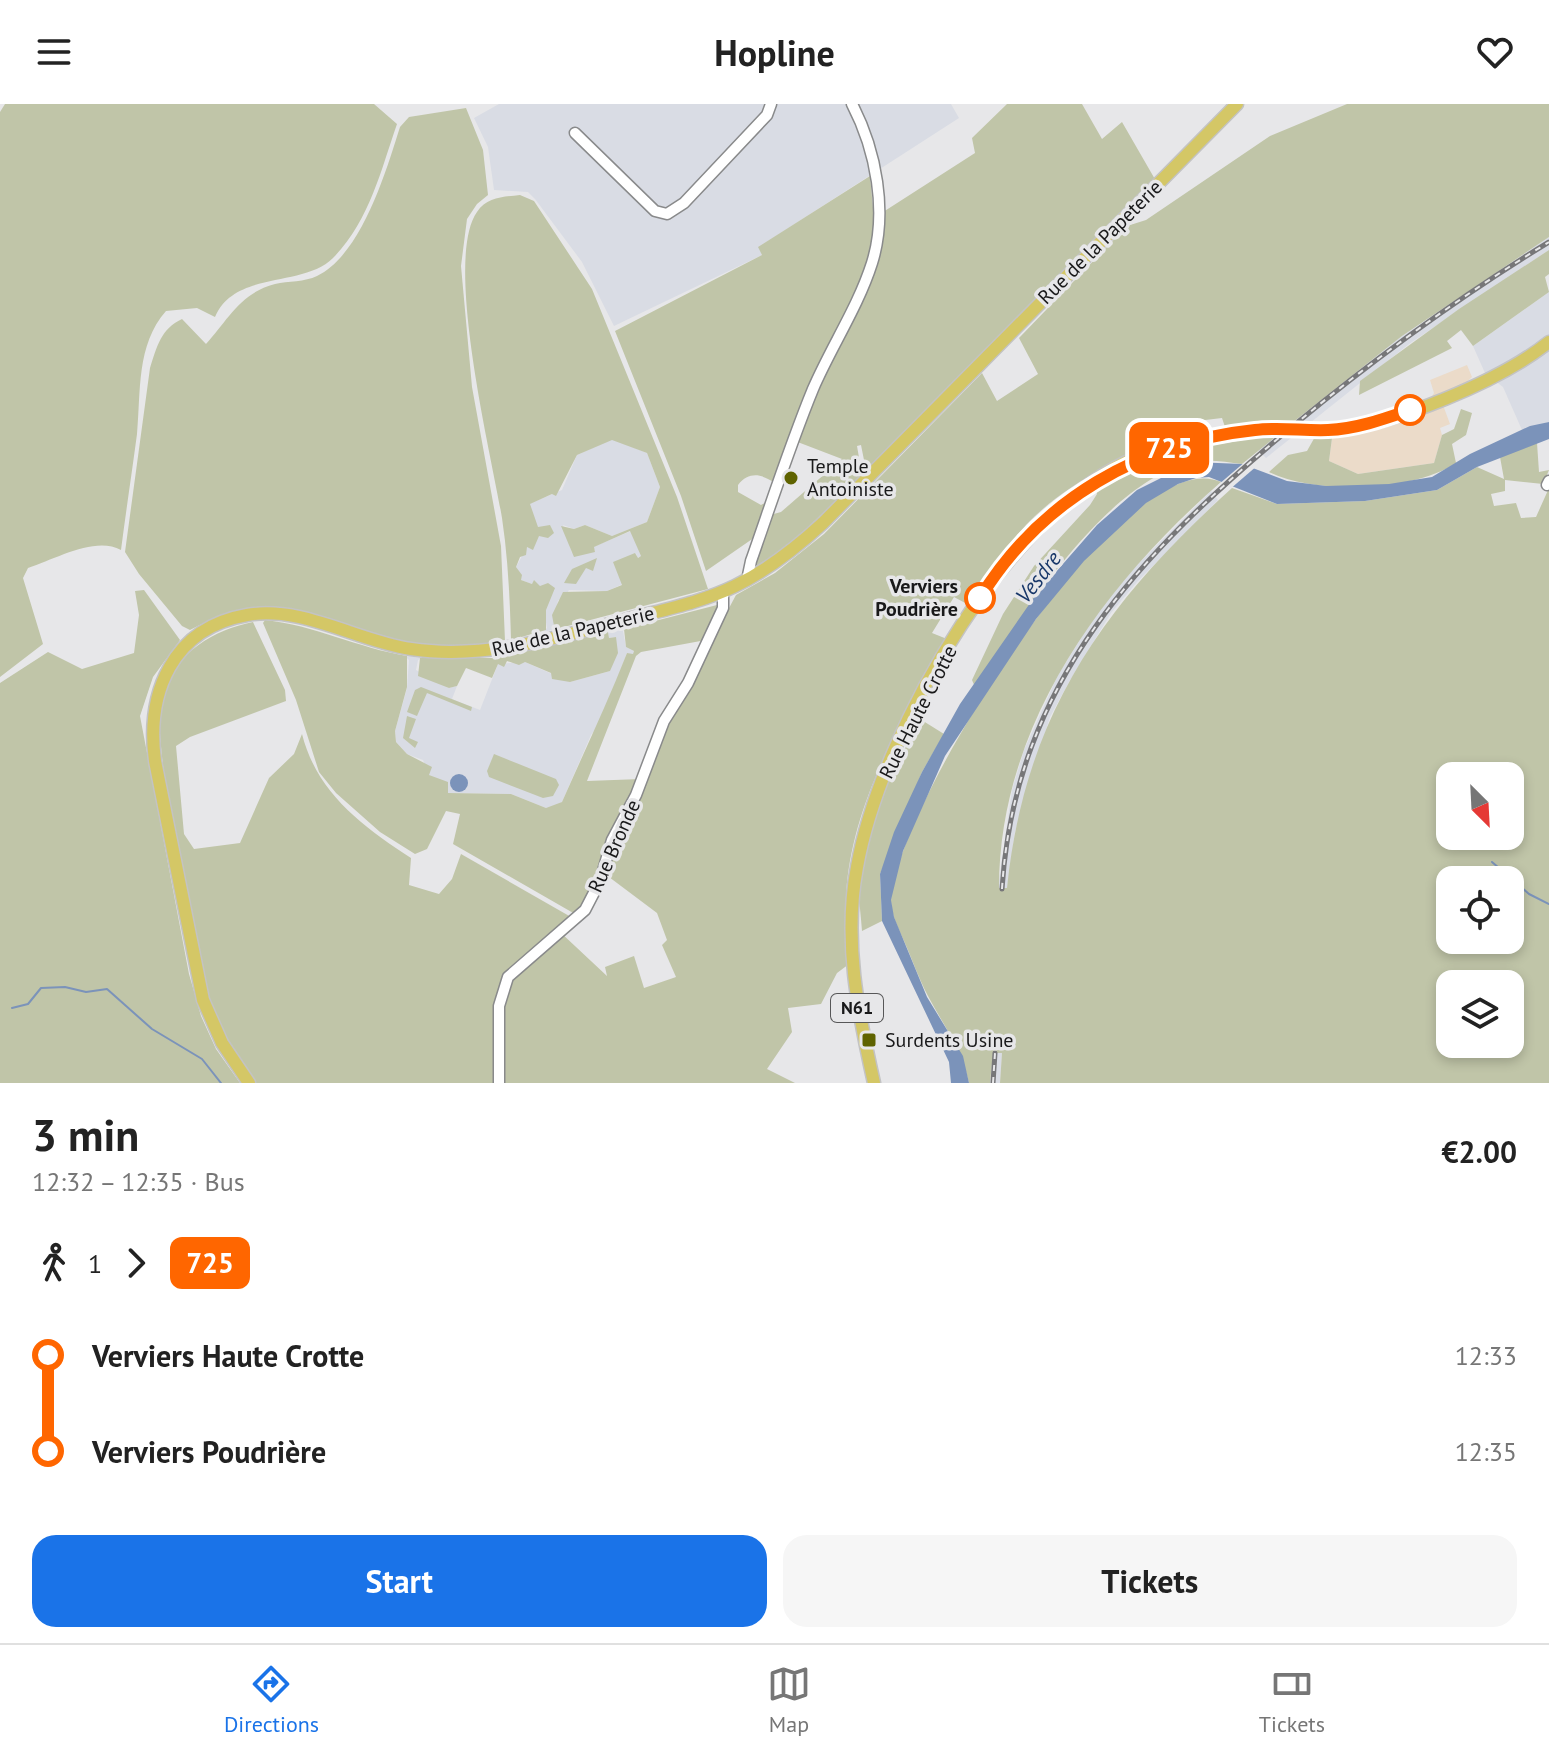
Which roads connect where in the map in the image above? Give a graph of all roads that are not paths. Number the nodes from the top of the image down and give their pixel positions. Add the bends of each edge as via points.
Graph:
1 (771, 104) edge
2 (852, 104) edge
3 (1237, 104) edge
4 (575, 133) dead end
5 (1549, 342) edge
6 (747, 580) junction
7 (723, 592) junction
8 (249, 1083) edge
9 (499, 1083) edge
10 (874, 1083) edge

1 - 4 street via 767,115 684,203 667,214 655,211
2 - 6 street via 869,139 875,171 879,206 873,261 814,388
3 - 6 main road, Rue de la Papeterie via 823,523
5 - 10 main road, Rue Haute Crotte / N61 via 1480,383 1358,426 1254,430 1148,453 1099,479 1046,520 992,579 914,712 864,834 853,901 854,986
6 - 7 main road, Rue de la Papeterie
7 - 8 main road, Rue de la Papeterie via 486,651 390,646 269,613 224,621 181,650 155,700 155,761 203,1000 222,1043
7 - 9 street, Rue Bronde via 723,608 664,721 585,910 508,977 499,1006

